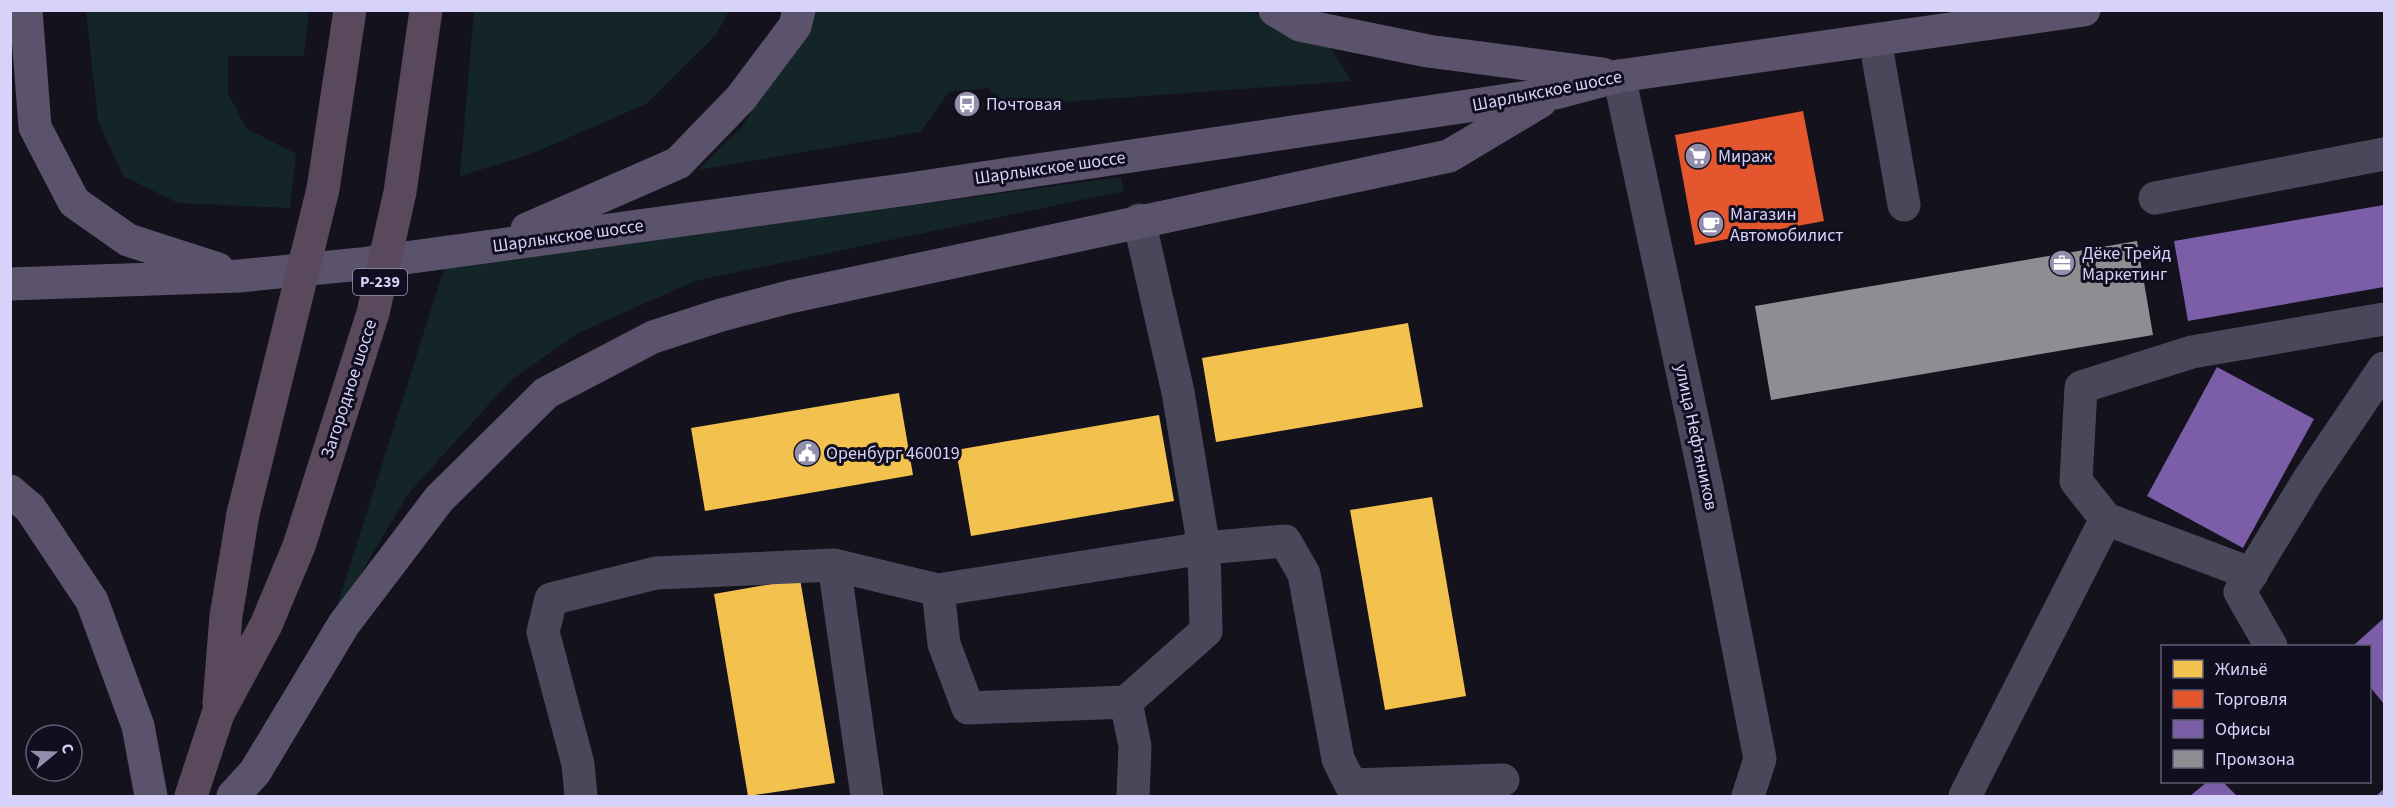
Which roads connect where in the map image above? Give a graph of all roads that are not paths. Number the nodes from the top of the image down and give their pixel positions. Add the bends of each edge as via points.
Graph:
1 (26, 10) edge
2 (350, 10) edge
3 (426, 10) edge
4 (799, 10) edge
5 (1275, 10) edge
6 (2084, 10) edge
7 (1875, 40) junction
8 (1619, 76) junction
9 (1555, 93) junction
10 (2385, 154) edge
11 (2155, 198) dead end
12 (1904, 205) dead end
13 (1139, 220) junction
14 (483, 247) junction
15 (239, 276) junction
16 (10, 284) edge
17 (2385, 318) edge
18 (2385, 368) edge
19 (10, 491) edge
20 (2106, 519) junction
21 (1204, 548) junction
22 (834, 565) junction
23 (2252, 574) junction
24 (938, 590) junction
25 (2270, 645) edge
26 (1126, 702) junction
27 (218, 714) junction
28 (1503, 780) dead end
29 (151, 796) edge
30 (191, 796) edge
31 (233, 796) edge
32 (581, 796) edge
33 (867, 796) edge
34 (1133, 796) edge
35 (1748, 796) edge
36 (1965, 796) edge

1 - 15 main road via 34,127 74,202 128,240
2 - 27 highway, Загородное шоссе, bridge via 323,189 243,514 226,616
3 - 27 highway, Загородное шоссе / Р-239, bridge via 400,192 373,313 299,546 266,625
4 - 14 main road via 795,26 741,98 678,163
5 - 8 main road via 1300,25 1428,51
6 - 7 main road, Шарлыкское шоссе
7 - 8 main road, Шарлыкское шоссе
7 - 12 street
8 - 9 main road, Шарлыкское шоссе
8 - 35 street, улица Нефтяников via 1707,487 1760,759
9 - 13 main road via 1449,156
9 - 14 main road, Шарлыкское шоссе
10 - 11 street
13 - 21 street via 1178,392
13 - 31 main road via 721,315 653,337 546,393 439,499 344,624 255,772
14 - 15 main road, Шарлыкское шоссе
15 - 16 main road, Шарлыкское шоссе
17 - 20 street via 2192,352 2080,387 2076,481
18 - 23 street via 2309,479
19 - 29 main road via 30,507 92,601 138,726
20 - 23 street
20 - 36 street
21 - 24 street
21 - 26 street via 1206,631
21 - 28 street via 1285,541 1304,574 1338,759 1351,785
22 - 24 street
22 - 32 street via 656,573 550,599 543,632 578,764
22 - 33 street
23 - 25 street via 2240,592
24 - 26 street via 944,644 968,708
26 - 34 street via 1135,746
27 - 30 highway, Загородное шоссе

